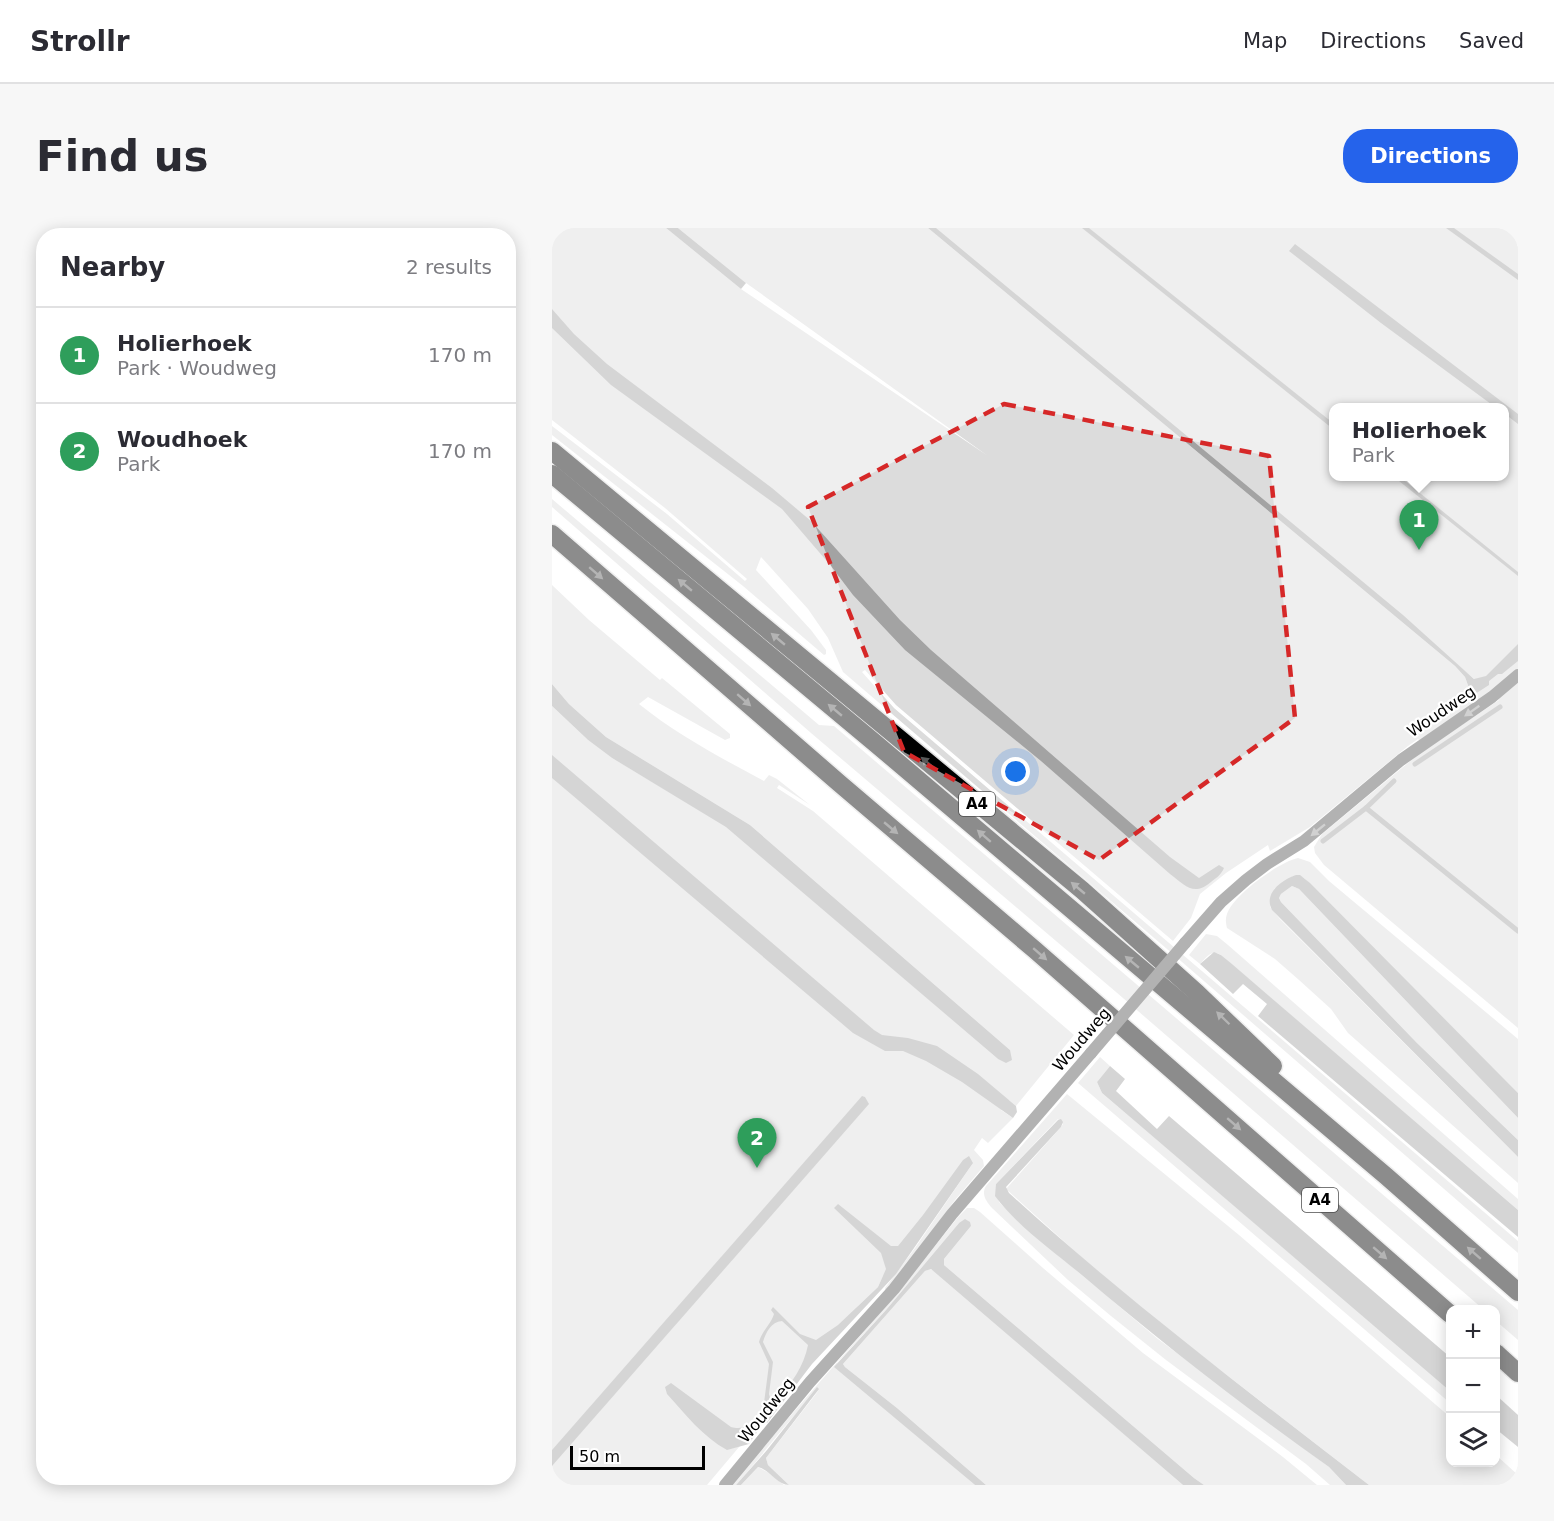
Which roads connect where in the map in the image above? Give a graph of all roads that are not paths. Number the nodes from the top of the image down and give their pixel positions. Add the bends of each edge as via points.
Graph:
1 (552, 451) edge
2 (552, 474) edge
3 (552, 534) edge
4 (1518, 675) edge
5 (1386, 1176) junction
6 (1518, 1292) edge
7 (1446, 1310) edge
8 (1500, 1357) edge
9 (1518, 1373) edge
10 (724, 1485) edge

5 -> 1 highway, A4 via 1197,993 1082,890
5 -> 2 highway, A4
3 -> 7 highway, A4
4 -> 10 street, Woudweg, bridge via 1401,760 1304,841 1267,864 1221,902
6 -> 5 highway, A4
8 - 9 highway

